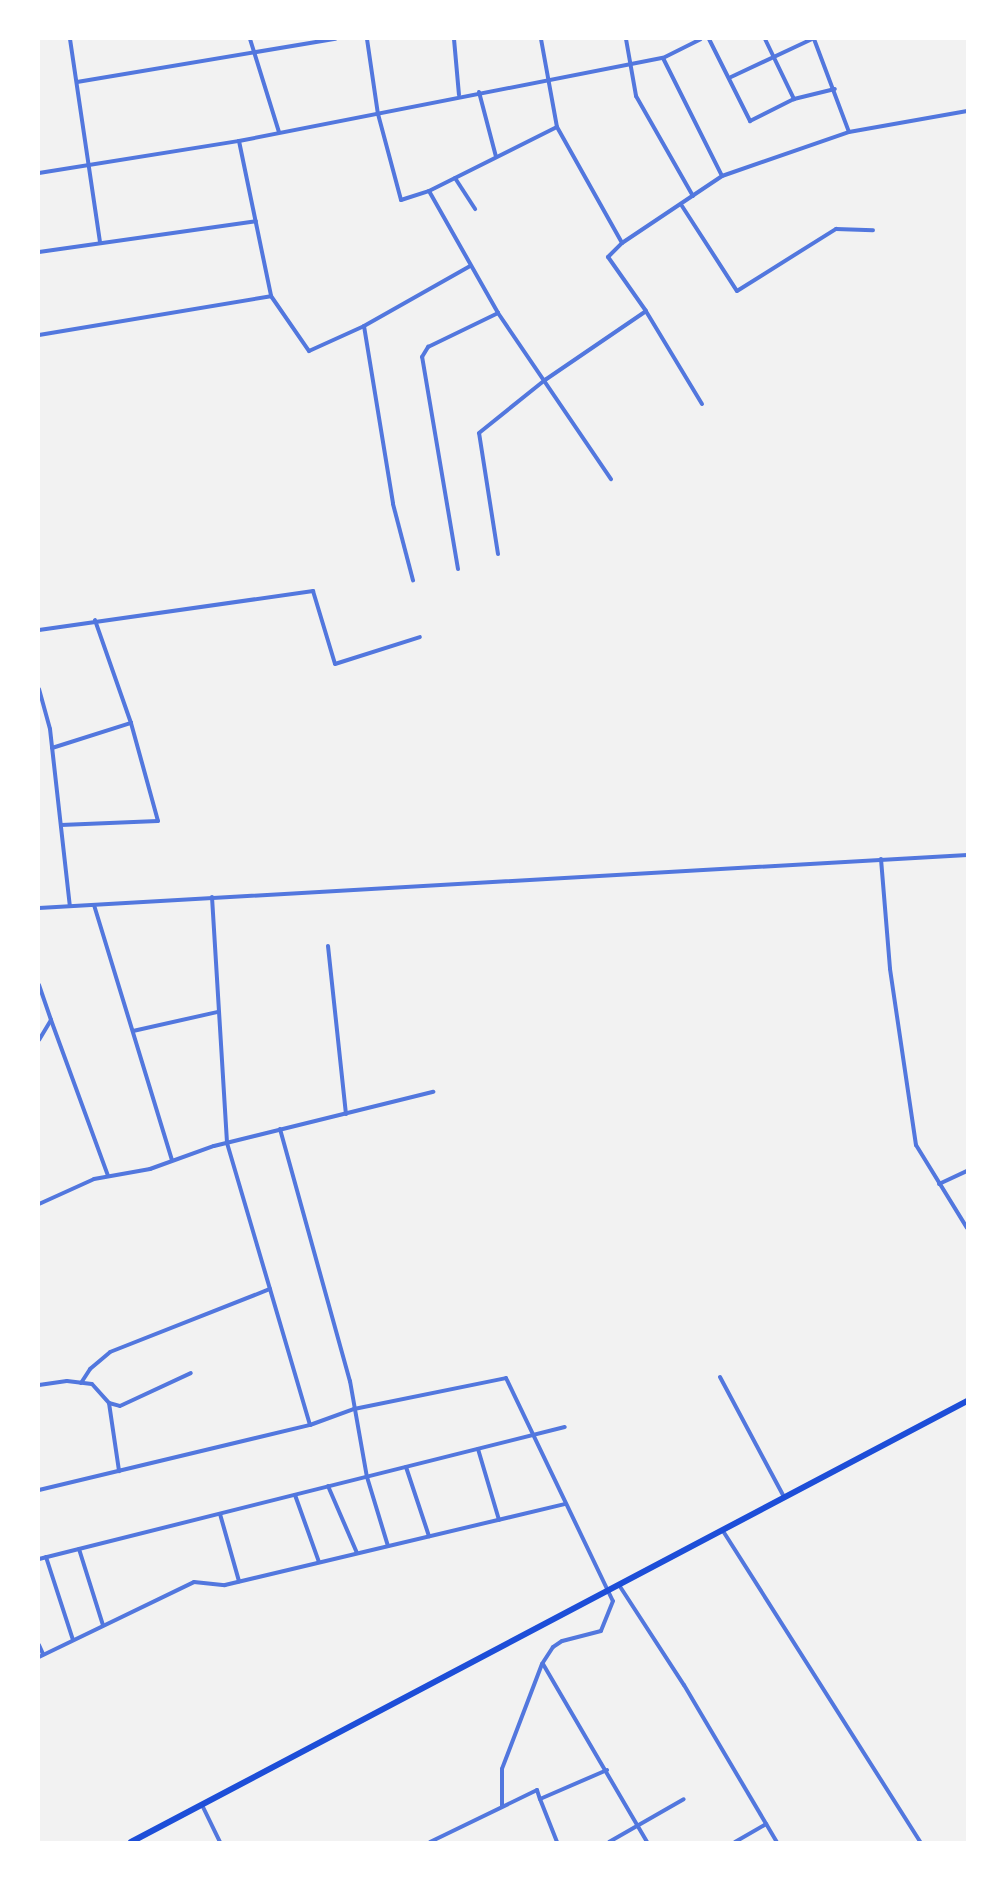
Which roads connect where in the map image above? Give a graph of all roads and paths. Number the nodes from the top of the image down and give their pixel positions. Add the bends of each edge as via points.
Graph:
1 (70, 39) edge
2 (250, 39) edge
3 (334, 39) edge
4 (367, 39) edge
5 (454, 39) edge
6 (541, 39) edge
7 (626, 39) edge
8 (701, 39) edge
9 (709, 39) edge
10 (765, 39) edge
11 (813, 39) edge
12 (254, 54) junction
13 (774, 55) junction
14 (663, 58) junction
15 (630, 63) junction
16 (731, 77) junction
17 (547, 80) junction
18 (76, 82) junction
19 (834, 89) junction
20 (479, 92) junction
21 (459, 95) junction
22 (794, 99) junction
23 (967, 111) edge
24 (378, 114) junction
25 (557, 127) junction
26 (279, 132) junction
27 (849, 132) junction
28 (239, 141) junction
29 (496, 157) junction
30 (87, 165) junction
31 (39, 173) edge
32 (722, 176) junction
33 (455, 178) junction
34 (429, 191) junction
35 (693, 196) junction
36 (682, 206) junction
37 (475, 209) dead end
38 (255, 221) junction
39 (873, 230) dead end
40 (100, 243) junction
41 (622, 243) junction
42 (39, 252) edge
43 (470, 266) junction
44 (271, 296) junction
45 (646, 311) junction
46 (498, 313) junction
47 (364, 326) junction
48 (39, 335) edge
49 (545, 380) junction
50 (702, 404) dead end
51 (611, 479) dead end
52 (498, 554) dead end
53 (458, 569) dead end
54 (413, 580) dead end
55 (95, 620) junction
56 (39, 630) edge
57 (420, 637) dead end
58 (39, 689) edge
59 (131, 723) junction
60 (52, 748) junction
61 (61, 825) junction
62 (967, 855) edge
63 (881, 859) junction
64 (212, 897) junction
65 (94, 905) junction
66 (70, 906) junction
67 (39, 908) edge
68 (328, 946) dead end
69 (39, 985) edge
70 (217, 1012) junction
71 (51, 1020) junction
72 (132, 1031) junction
73 (39, 1040) edge
74 (433, 1092) dead end
75 (346, 1114) junction
76 (280, 1129) junction
77 (227, 1143) junction
78 (172, 1160) junction
79 (967, 1171) edge
80 (108, 1176) junction
81 (939, 1184) junction
82 (39, 1204) edge
83 (967, 1228) edge
84 (270, 1289) junction
85 (190, 1373) dead end
86 (720, 1377) dead end
87 (81, 1383) junction
88 (39, 1384) edge
89 (967, 1401) edge
90 (109, 1403) junction
91 (354, 1409) junction
92 (310, 1425) junction
93 (565, 1427) dead end
94 (531, 1436) junction
95 (478, 1449) junction
96 (406, 1467) junction
97 (118, 1471) junction
98 (367, 1477) junction
99 (328, 1486) junction
100 (39, 1490) edge
101 (295, 1495) junction
102 (784, 1497) junction
103 (564, 1504) junction
104 (220, 1514) junction
105 (499, 1520) junction
106 (723, 1530) junction
107 (429, 1536) junction
108 (388, 1546) junction
109 (80, 1549) junction
110 (357, 1553) junction
111 (46, 1557) junction
112 (39, 1559) edge
113 (319, 1562) junction
114 (239, 1581) junction
115 (619, 1585) junction
116 (610, 1589) junction
117 (103, 1626) junction
118 (73, 1640) junction
119 (39, 1645) edge
120 (41, 1655) edge
121 (542, 1664) junction
122 (607, 1770) junction
123 (684, 1798) dead end
124 (540, 1799) junction
125 (202, 1805) junction
126 (502, 1806) junction
127 (766, 1824) junction
128 (638, 1827) junction
129 (131, 1842) edge
130 (220, 1842) edge
131 (430, 1842) edge
132 (557, 1842) edge
133 (609, 1842) edge
134 (647, 1842) edge
135 (735, 1842) edge
136 (777, 1842) edge
137 (920, 1842) edge

1 - 18 street
2 - 12 street
3 - 12 street
4 - 24 street
5 - 21 street
6 - 17 street
7 - 15 street
8 - 14 street
9 - 16 street
10 - 13 street
11 - 13 street
11 - 19 street
12 - 18 street
12 - 26 street
13 - 16 street
13 - 22 street
14 - 15 street
14 - 32 street
15 - 17 street
15 - 35 street via 636,96
16 - 22 street via 750,121
17 - 20 street
17 - 25 street
18 - 30 street
19 - 22 street
19 - 27 street
20 - 21 street
20 - 29 street
21 - 24 street
23 - 27 street
24 - 26 street
24 - 34 street via 401,200
25 - 29 street
25 - 41 street
26 - 28 street
27 - 32 street
28 - 30 street
28 - 38 street
29 - 33 street
30 - 31 street
30 - 40 street
32 - 35 street
33 - 34 street
33 - 37 street
34 - 43 street
35 - 36 street
36 - 39 street via 737,291 836,229
36 - 41 street
38 - 40 street
38 - 44 street
40 - 42 street
41 - 45 street via 608,257
43 - 46 street
43 - 47 street
44 - 47 street via 309,351
44 - 48 street
45 - 49 street
45 - 50 street
46 - 49 street
46 - 53 street via 428,347 422,357
47 - 54 street via 393,504
49 - 51 street
49 - 52 street via 479,433
55 - 56 street
55 - 57 street via 313,591 335,664
55 - 59 street
58 - 60 street
59 - 60 street
59 - 61 street via 158,821
60 - 61 street
61 - 66 street
62 - 63 street
63 - 64 street
63 - 81 street via 890,969 916,1144
64 - 65 street
64 - 70 street
65 - 66 street
65 - 72 street
66 - 67 street
68 - 75 street
69 - 71 street
70 - 72 street
70 - 77 street
71 - 73 street
71 - 80 street
72 - 78 street
74 - 75 street
75 - 76 street
76 - 77 street
76 - 91 street via 350,1381
77 - 78 street
77 - 84 street
78 - 80 street via 150,1170
79 - 81 street
80 - 82 street
81 - 83 street
84 - 87 street via 110,1352
84 - 92 street
85 - 90 street via 120,1406
86 - 102 street
87 - 88 street
87 - 90 street via 92,1384
89 - 102 highway
90 - 97 street
91 - 92 street
91 - 94 street via 506,1378
91 - 98 street
92 - 97 street
93 - 94 street
94 - 95 street
94 - 103 street
95 - 96 street
95 - 105 street
96 - 98 street
96 - 107 street
97 - 100 street
98 - 99 street
98 - 108 street
99 - 101 street
99 - 110 street
101 - 104 street
101 - 113 street
102 - 106 highway
103 - 105 street
103 - 116 street
104 - 109 street
104 - 114 street
105 - 107 street
106 - 115 highway
106 - 137 street
107 - 108 street
108 - 110 street
109 - 111 street
109 - 117 street
110 - 113 street
111 - 112 street
111 - 118 street
113 - 114 street
114 - 117 street via 194,1582
115 - 116 highway
115 - 127 street
116 - 121 street via 613,1608 604,1629 562,1641
116 - 125 highway
117 - 118 street
118 - 120 street
119 - 120 street
121 - 122 street
121 - 126 street via 502,1769
122 - 124 street
122 - 128 street
123 - 128 street
124 - 126 street via 537,1790
124 - 132 street
125 - 129 highway
125 - 130 street
126 - 131 street
127 - 135 street
127 - 136 street
128 - 133 street
128 - 134 street

